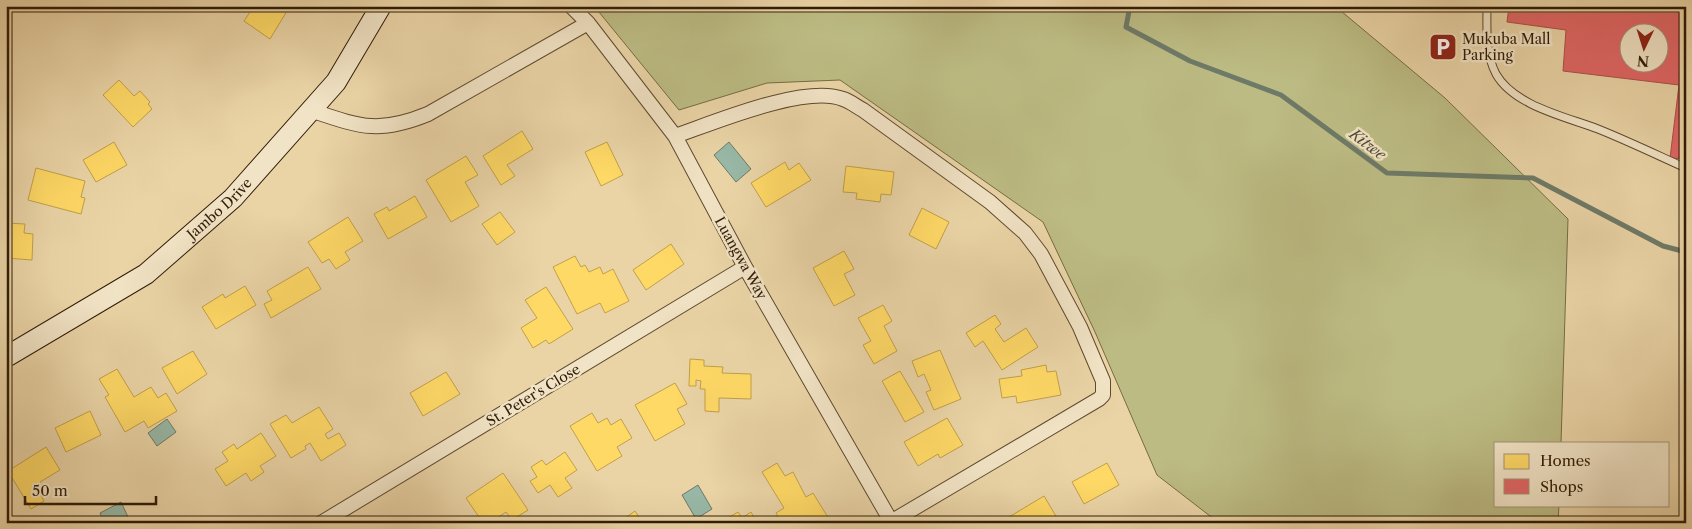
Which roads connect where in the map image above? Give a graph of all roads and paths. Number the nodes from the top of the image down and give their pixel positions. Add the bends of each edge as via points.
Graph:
1 (381, 6) edge
2 (571, 6) edge
3 (1487, 6) edge
4 (588, 24) junction
5 (313, 111) junction
6 (675, 136) junction
7 (1686, 168) edge
8 (745, 267) junction
9 (6, 357) edge
10 (891, 522) edge
11 (321, 523) edge

1 - 5 main road, Jambo Drive via 336,82
2 - 4 street, Luangwa Way
3 - 7 lane via 1487,40 1496,74 1509,89 1542,110
4 - 5 street via 428,114 406,123 378,128 359,126
4 - 6 street, Luangwa Way
5 - 9 main road, Jambo Drive via 233,198 146,274
6 - 8 street, Luangwa Way
6 - 10 street via 804,96 843,98 990,202 1025,233 1057,281 1102,381 1103,395
8 - 10 street, Luangwa Way
8 - 11 street, St. Peter's Close

